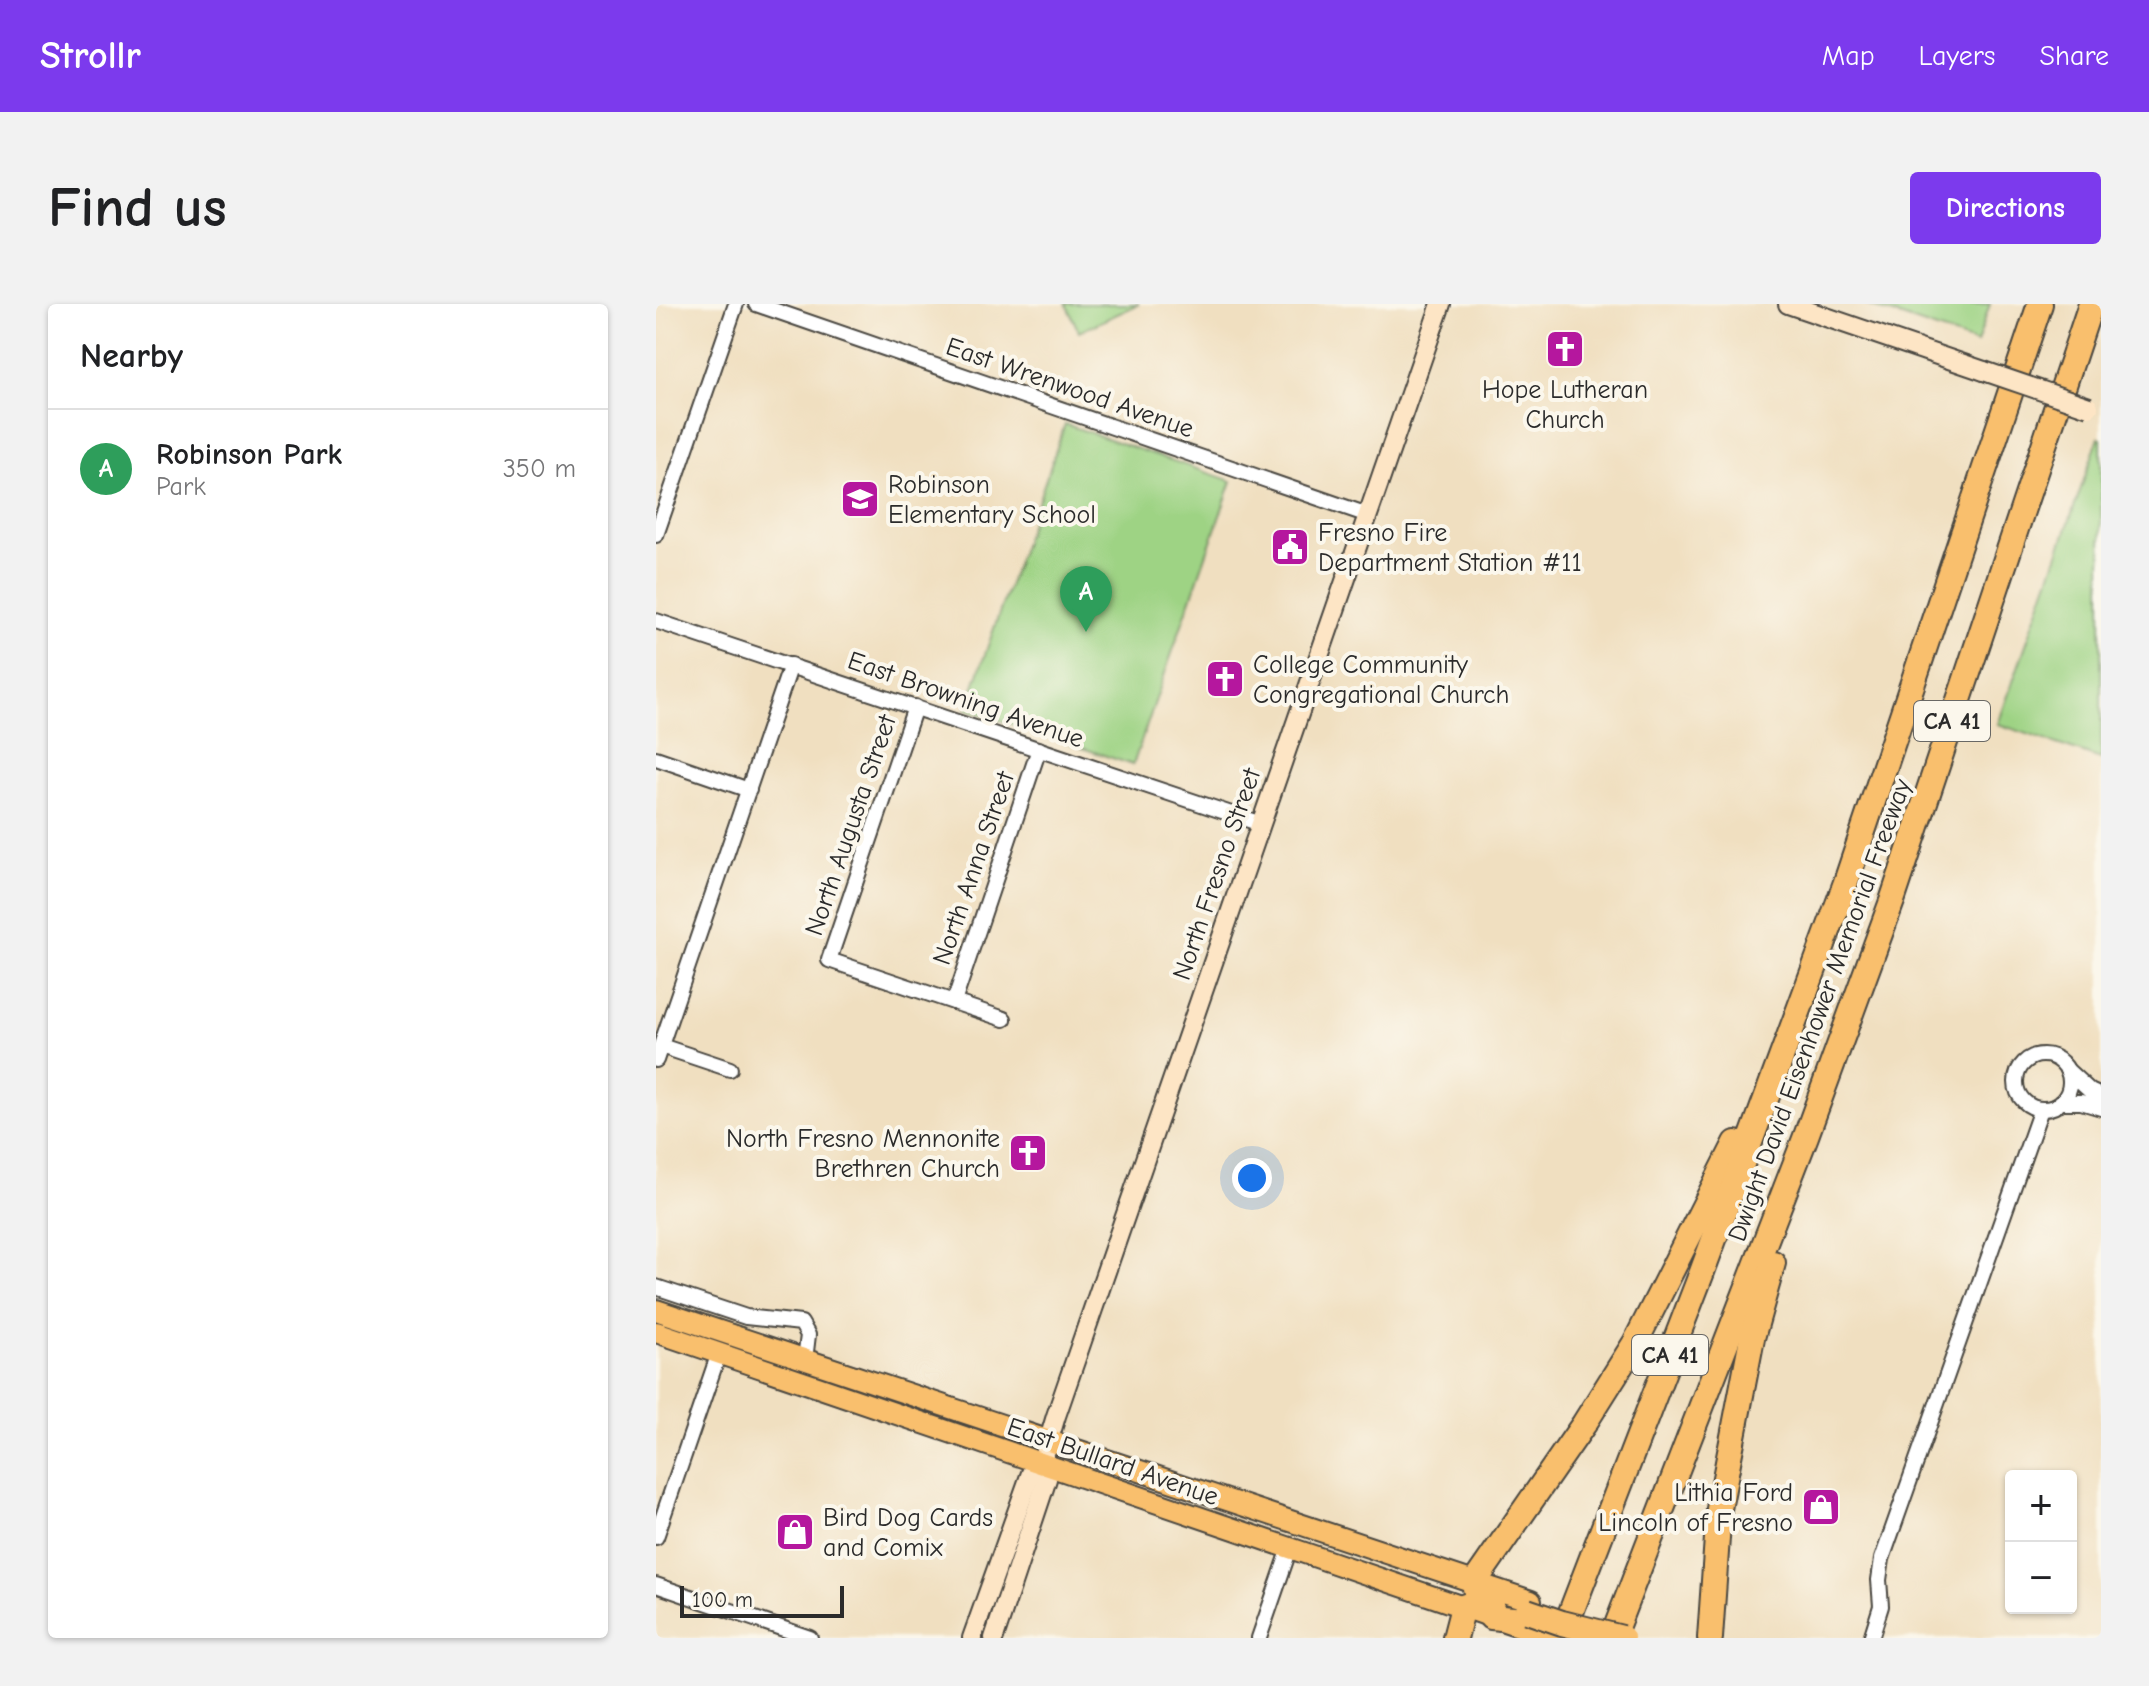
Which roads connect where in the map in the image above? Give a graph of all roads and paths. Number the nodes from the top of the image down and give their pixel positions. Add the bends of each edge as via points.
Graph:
1 (736, 304) edge
2 (756, 304) edge
3 (1441, 304) edge
4 (1788, 304) edge
5 (2040, 304) edge
6 (2091, 304) edge
7 (2095, 409) edge
8 (1368, 515) junction
9 (656, 535) edge
10 (656, 621) edge
11 (791, 665) junction
12 (915, 707) junction
13 (1039, 749) junction
14 (656, 758) edge
15 (749, 790) junction
16 (1261, 824) junction
17 (954, 1002) junction
18 (1004, 1019) dead end
19 (658, 1053) edge
20 (730, 1069) dead end
21 (2067, 1070) junction
22 (1778, 1072) junction
23 (2101, 1096) edge
24 (2061, 1102) junction
25 (2101, 1108) edge
26 (2041, 1109) junction
27 (1806, 1136) junction
28 (656, 1287) edge
29 (656, 1310) edge
30 (656, 1332) edge
31 (719, 1353) junction
32 (805, 1360) junction
33 (1049, 1440) junction
34 (1042, 1463) junction
35 (656, 1537) edge
36 (1290, 1548) junction
37 (656, 1585) edge
38 (1476, 1602) junction
39 (1526, 1615) junction
40 (810, 1638) edge
41 (972, 1638) edge
42 (994, 1638) edge
43 (1259, 1638) edge
44 (1455, 1638) edge
45 (1554, 1638) edge
46 (1561, 1638) edge
47 (1587, 1638) edge
48 (1612, 1638) edge
49 (1622, 1638) edge
50 (1710, 1638) edge
51 (1871, 1638) edge

1 - 9 street
2 - 8 street, East Wrenwood Avenue
3 - 8 main road, North Fresno Street
4 - 7 main road, bridge
5 - 22 highway, Dwight David Eisenhower Memorial Freeway / CA 41
6 - 27 highway, Dwight David Eisenhower Memorial Freeway / CA 41 via 1892,901
8 - 16 main road, North Fresno Street
10 - 11 street, East Browning Avenue
11 - 12 street, East Browning Avenue
11 - 15 street
12 - 13 street, East Browning Avenue
12 - 17 street, North Augusta Street via 829,960
13 - 16 street, East Browning Avenue
13 - 17 street, North Anna Street
14 - 15 street
15 - 19 street
16 - 33 main road, North Fresno Street
17 - 18 street
19 - 20 street
21 - 23 street
21 - 24 street via 2069,1088
21 - 26 street via 2057,1059 2041,1055 2020,1068 2018,1092
22 - 38 highway via 1758,1099 1635,1343
22 - 46 highway, Dwight David Eisenhower Memorial Freeway / CA 41
24 - 25 street
24 - 26 street
26 - 51 street via 1882,1559 1881,1606
27 - 48 highway, Dwight David Eisenhower Memorial Freeway / CA 41
27 - 50 highway via 1731,1440 1719,1509
28 - 32 street via 746,1317 801,1323 808,1335
29 - 32 main road, East Bullard Avenue
30 - 31 main road, East Bullard Avenue
31 - 32 main road via 731,1347 791,1365
31 - 34 main road, East Bullard Avenue
31 - 35 street
32 - 33 main road, East Bullard Avenue
33 - 34 main road, North Fresno Street
33 - 38 main road, East Bullard Avenue
34 - 36 main road, East Bullard Avenue
34 - 41 main road, North Fresno Street via 1031,1473
34 - 42 main road, North Fresno Street via 1047,1479
36 - 38 main road, East Bullard Avenue
36 - 43 street
37 - 40 street
38 - 39 highway
38 - 39 main road, East Bullard Avenue
38 - 44 highway
39 - 45 main road, East Bullard Avenue
39 - 47 highway
39 - 49 highway, bridge

